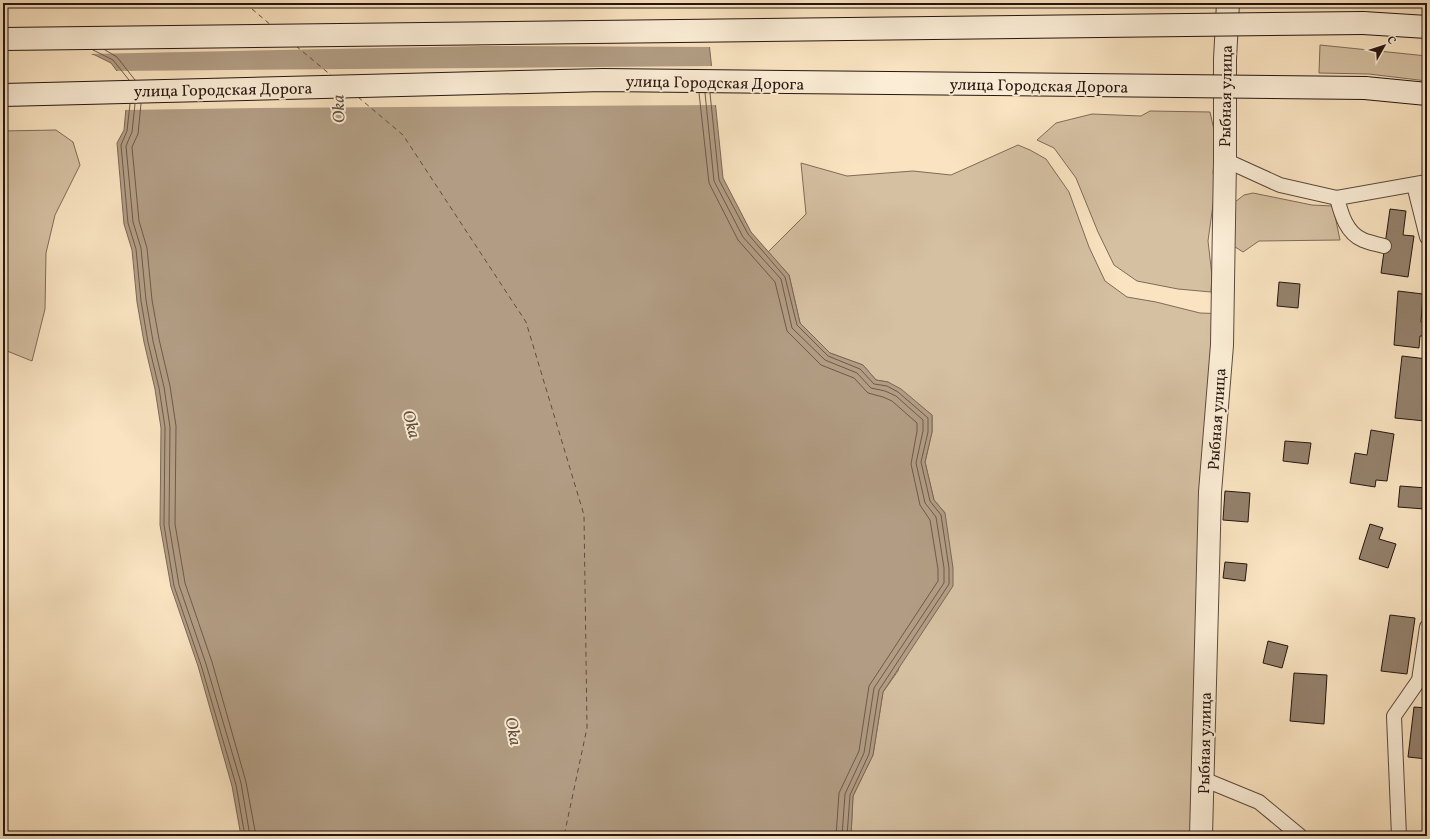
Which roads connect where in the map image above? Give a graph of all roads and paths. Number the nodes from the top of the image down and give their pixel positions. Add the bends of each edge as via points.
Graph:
1 (1228, 3) edge
2 (1427, 27) edge
3 (3, 39) edge
4 (1427, 94) edge
5 (3, 95) edge
6 (1225, 160) junction
7 (1420, 184) edge
8 (1337, 198) junction
9 (1427, 237) edge
10 (1384, 246) dead end
11 (1427, 627) edge
12 (1203, 779) junction
13 (1202, 836) edge
14 (1300, 836) edge
15 (1399, 836) edge

1 - 6 main road, Рыбная улица
2 - 3 main road, bridge via 1363,23
4 - 5 main road, улица Городская Дорога, bridge via 1365,88 603,80
6 - 8 lane via 1280,185
6 - 12 main road, Рыбная улица via 1222,345 1210,492
7 - 8 lane
7 - 9 lane
8 - 10 lane via 1350,232 1361,240
11 - 15 lane via 1419,680 1394,716
12 - 13 main road, Рыбная улица
12 - 14 lane via 1259,802

